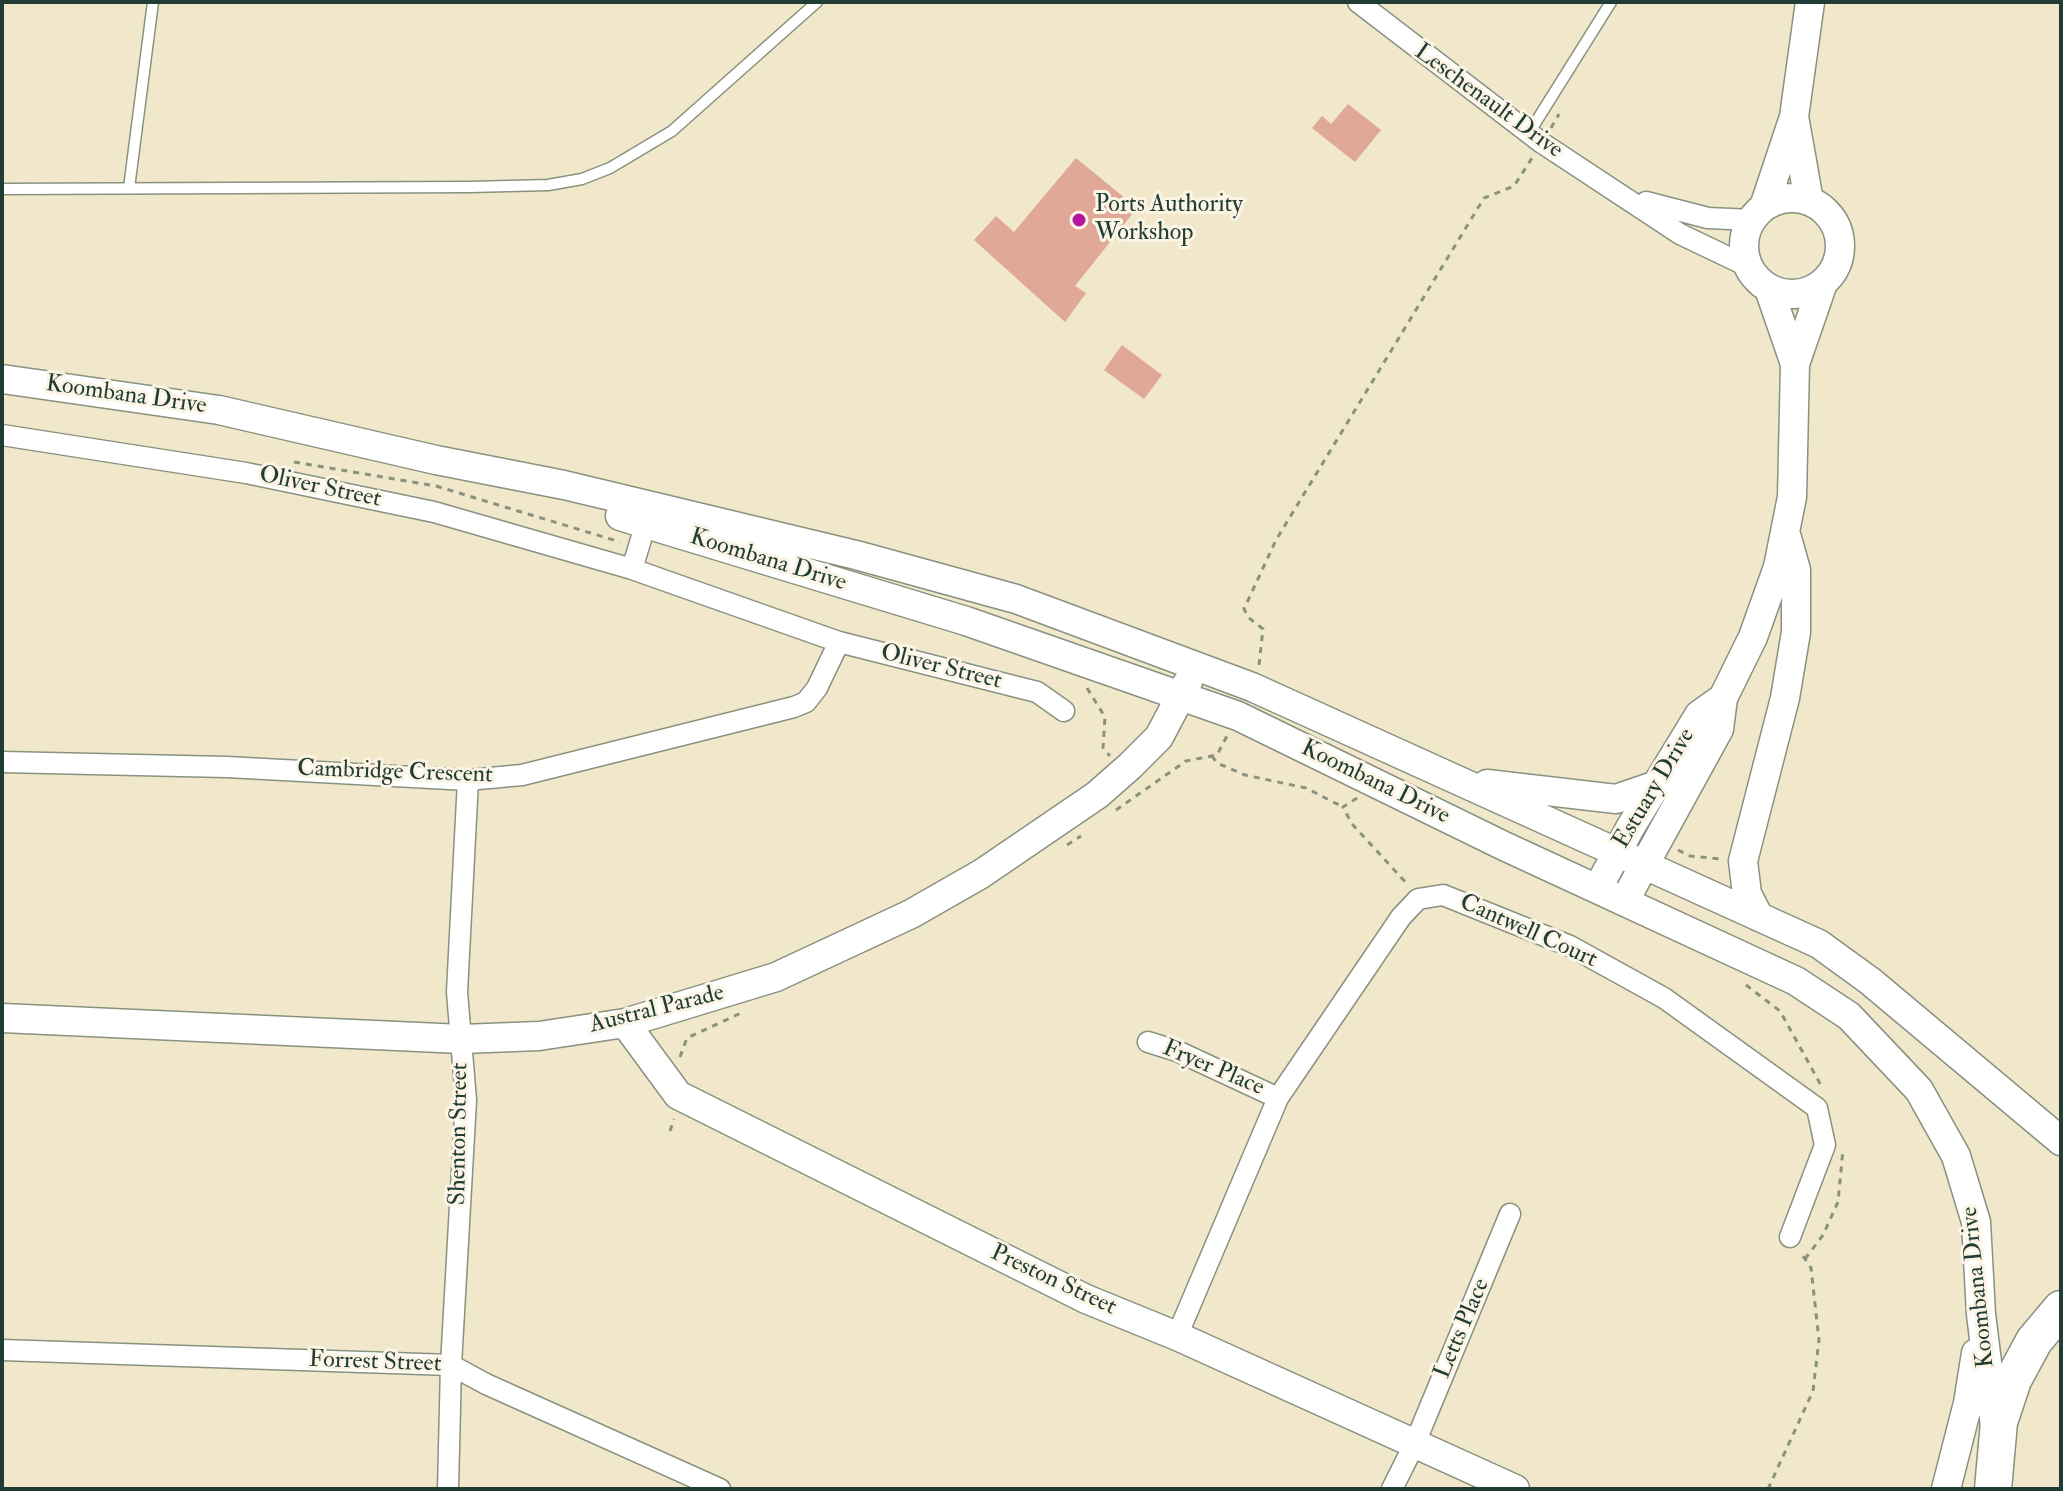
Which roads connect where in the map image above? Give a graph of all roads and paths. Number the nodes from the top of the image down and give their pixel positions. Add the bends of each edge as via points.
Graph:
1 (153, 2) edge
2 (817, 2) edge
3 (1358, 2) edge
4 (1611, 2) edge
5 (1810, 2) edge
6 (1563, 104) dead end
7 (1794, 117) junction
8 (1535, 138) junction
9 (129, 188) junction
10 (2, 189) edge
11 (1623, 194) junction
12 (1809, 201) junction
13 (1758, 214) junction
14 (1749, 267) junction
15 (1823, 283) junction
16 (1769, 289) junction
17 (1795, 364) junction
18 (2, 379) edge
19 (2, 435) edge
20 (649, 514) junction
21 (1786, 534) junction
22 (632, 569) junction
23 (839, 642) junction
24 (1194, 666) junction
25 (1252, 687) junction
26 (1181, 697) junction
27 (1723, 698) junction
28 (1064, 711) dead end
29 (1238, 716) junction
30 (1212, 756) junction
31 (2, 762) edge
32 (468, 780) junction
33 (1462, 781) junction
34 (1654, 786) junction
35 (1357, 798) dead end
36 (1343, 807) junction
37 (1107, 817) dead end
38 (1084, 833) dead end
39 (1059, 849) dead end
40 (1675, 849) dead end
41 (1617, 852) junction
42 (1727, 860) dead end
43 (1645, 864) junction
44 (1598, 888) junction
45 (1418, 899) junction
46 (1625, 900) junction
47 (1759, 917) junction
48 (749, 1009) dead end
49 (2, 1018) edge
50 (625, 1023) junction
51 (462, 1039) junction
52 (1148, 1042) dead end
53 (682, 1097) junction
54 (1278, 1098) junction
55 (670, 1131) dead end
56 (2061, 1141) edge
57 (1510, 1214) dead end
58 (1790, 1237) joint
59 (2061, 1309) edge
60 (1981, 1314) junction
61 (1177, 1336) junction
62 (2, 1350) edge
63 (451, 1365) junction
64 (1996, 1441) junction
65 (1415, 1443) junction
66 (448, 1489) edge
67 (720, 1489) edge
68 (1392, 1489) edge
69 (1515, 1489) edge
70 (1768, 1489) edge
71 (1946, 1489) edge
72 (1993, 1489) edge

1 - 9 lane
2 - 9 lane via 672,131 582,179 470,187
3 - 8 street, Leschenault Drive
4 - 8 lane
5 - 7 main road
6 - 8 path
7 - 12 main road
7 - 13 main road
8 - 11 street, Leschenault Drive
8 - 25 path via 1514,186 1484,198 1276,540 1244,609 1263,629 1263,652
9 - 10 lane
11 - 13 street, Leschenault Drive via 1676,213
11 - 14 street, Leschenault Drive via 1680,234
12 - 13 main road via 1786,199
12 - 15 main road via 1832,219 1838,232 1838,260
13 - 14 main road via 1745,235
14 - 16 main road
15 - 16 main road via 1797,294
15 - 17 main road, Estuary Drive
16 - 17 main road, Estuary Drive
17 - 21 main road, Estuary Drive via 1796,433
18 - 20 main road, Koombana Drive via 219,410
19 - 22 street, Oliver Street via 246,473 418,508
20 - 22 street
20 - 24 main road, Koombana Drive via 856,555 1016,599
20 - 26 main road, Koombana Drive
21 - 27 main road, Estuary Drive via 1769,599
21 - 47 main road via 1796,570 1796,632 1785,698 1743,861 1747,894
22 - 23 street, Oliver Street
23 - 28 street, Oliver Street via 1037,692
23 - 32 street, Cambridge Crescent via 817,688 794,707 522,775
24 - 25 main road, Koombana Drive
24 - 26 main road, Austral Parade
25 - 33 main road, Koombana Drive
26 - 29 main road, Koombana Drive
26 - 50 main road, Austral Parade via 1159,737 1123,772 981,874 911,914 776,977
27 - 34 main road, Estuary Drive via 1699,715
27 - 43 main road, Estuary Drive via 1719,729
29 - 30 path
29 - 44 main road, Koombana Drive
30 - 36 path via 1245,775 1306,788
30 - 37 path via 1186,761
31 - 32 street, Cambridge Crescent
32 - 51 street, Shenton Street via 457,992
33 - 34 main road via 1616,799
33 - 41 main road, Koombana Drive
34 - 41 main road, Estuary Drive
35 - 36 path
36 - 45 path via 1359,833 1398,870
38 - 39 path
40 - 42 path
41 - 43 main road, Koombana Drive
41 - 44 main road, Estuary Drive
43 - 46 main road, Estuary Drive
43 - 47 main road, Koombana Drive
44 - 46 main road, Koombana Drive
45 - 54 street via 1362,971
45 - 58 street, Cantwell Court via 1443,895 1570,946 1664,998 1817,1108 1825,1145
46 - 60 main road, Koombana Drive via 1796,981 1849,1016 1919,1090 1956,1156 1976,1222
47 - 56 main road, Koombana Drive via 1819,944 1870,981
48 - 53 path via 687,1038 680,1054
49 - 51 main road, Austral Parade
50 - 51 main road, Austral Parade via 539,1036
50 - 53 main road, Preston Street
51 - 63 street, Shenton Street via 466,1100
52 - 54 street, Fryer Place
53 - 55 path
53 - 61 main road, Preston Street via 1086,1299
54 - 61 street
57 - 65 street, Letts Place
58 - 70 path via 1811,1268 1819,1340 1813,1391
59 - 64 highway via 2034,1341 2013,1380
60 - 64 main road, Koombana Drive
60 - 71 main road via 1968,1403
61 - 65 main road, Preston Street
62 - 63 street, Forrest Street
63 - 66 street, Shenton Street
63 - 67 street, Forrest Street
64 - 72 highway
65 - 68 street, Letts Place
65 - 69 main road, Preston Street

